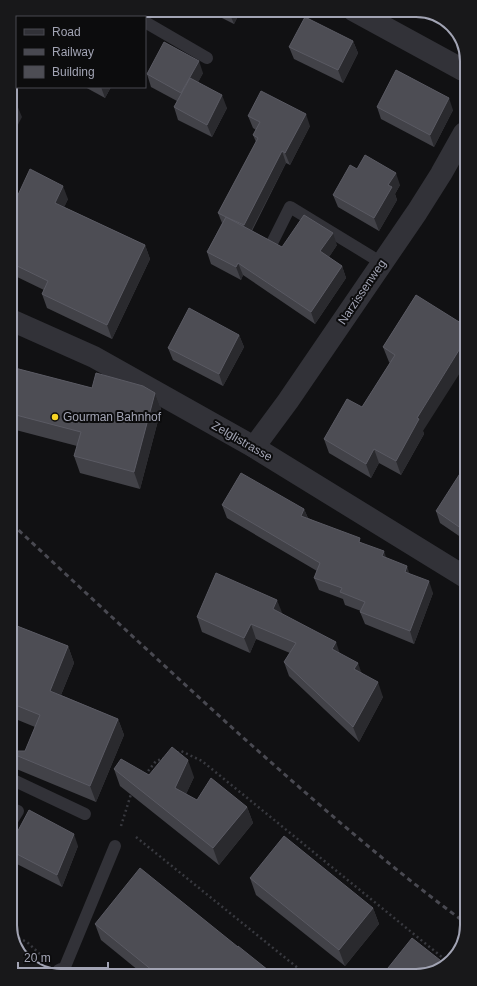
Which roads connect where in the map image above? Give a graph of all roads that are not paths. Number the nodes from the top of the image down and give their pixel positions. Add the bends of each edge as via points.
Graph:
1 (366, 17) edge
2 (146, 23) edge
3 (207, 58) dead end
4 (460, 68) edge
5 (460, 140) edge
6 (273, 241) edge
7 (382, 263) junction
8 (17, 323) edge
9 (254, 446) junction
10 (460, 573) edge
11 (17, 782) edge
12 (85, 814) dead end
13 (115, 846) road end
14 (64, 969) edge

1 - 4 street
2 - 3 lane
5 - 7 street, Narzissenweg via 417,212
6 - 7 lane via 290,207
7 - 9 street, Narzissenweg via 288,401
8 - 9 street, Zelglistrasse via 94,357
9 - 10 street, Zelglistrasse
11 - 12 lane
13 - 14 lane

